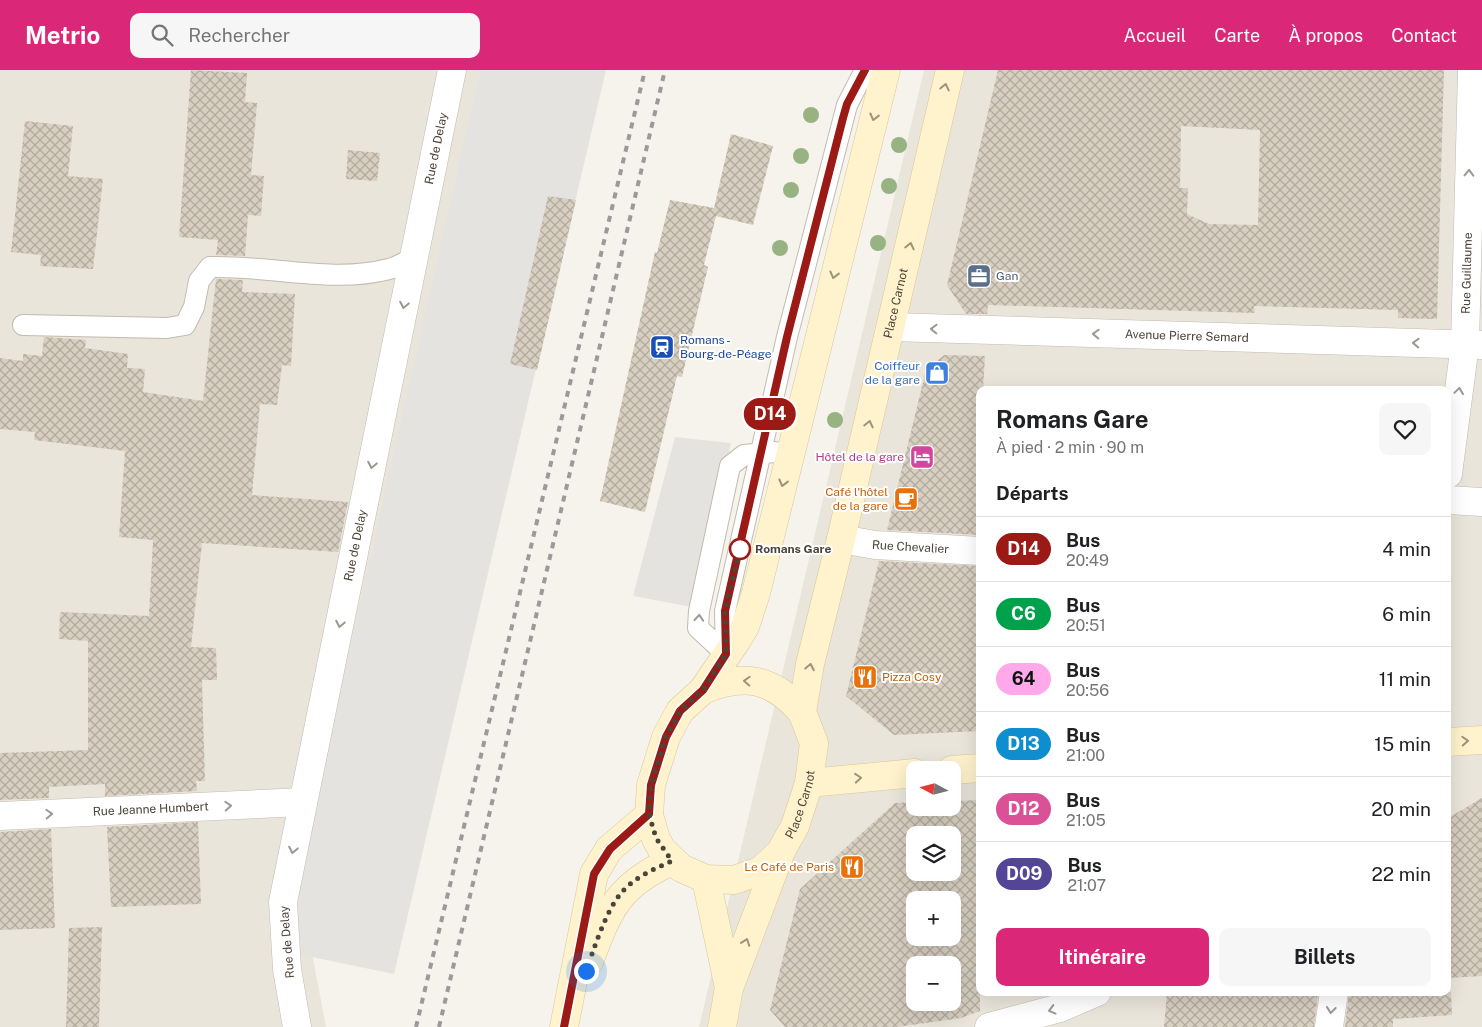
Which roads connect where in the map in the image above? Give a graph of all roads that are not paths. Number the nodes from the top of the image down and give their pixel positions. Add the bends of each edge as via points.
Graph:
1 (452, 70) edge
2 (865, 70) edge
3 (886, 70) edge
4 (950, 70) edge
5 (1472, 70) edge
6 (1475, 207) edge
7 (414, 258) junction
8 (23, 325) dead end
9 (891, 327) junction
10 (1473, 344) edge
11 (762, 452) junction
12 (790, 452) junction
13 (1451, 458) edge
14 (1451, 500) edge
15 (1482, 502) edge
16 (842, 539) junction
17 (976, 551) edge
18 (726, 654) junction
19 (703, 690) junction
20 (802, 712) junction
21 (1482, 740) edge
22 (1451, 742) edge
23 (976, 768) edge
24 (961, 769) edge
25 (906, 775) edge
26 (809, 783) junction
27 (303, 802) junction
28 (649, 814) junction
29 (0, 816) edge
30 (780, 854) junction
31 (672, 861) junction
32 (706, 879) junction
33 (729, 988) junction
34 (1088, 996) edge
35 (1333, 996) edge
36 (295, 1025) edge
37 (564, 1027) edge
38 (722, 1027) edge
39 (989, 1027) edge
40 (1329, 1027) edge

1 - 7 street, Rue de Delay
2 - 11 lane via 847,104 836,144 787,337
3 -> 12 main road, Place Carnot
9 -> 4 main road, Place Carnot
6 -> 5 street, Rue Guillaume
6 - 10 street, Rue Guillaume
7 - 8 lane via 390,269 342,274 210,267 199,281 194,308 185,324 167,328
7 -> 27 street, Rue de Delay
10 -> 9 street, Avenue Pierre Semard
16 -> 9 main road, Place Carnot
13 -> 10 street, Rue Guillaume
11 - 12 lane
11 - 18 lane via 725,611
18 -> 11 lane via 698,628 699,611 730,466 744,454
12 -> 18 main road, Place Carnot via 756,593 745,627
14 - 15 street
16 - 17 street, Rue Chevalier via 875,545
20 -> 16 main road, Place Carnot via 810,664
18 - 19 main road, Place Carnot
20 -> 19 main road, Place Carnot via 788,696 758,681 724,682
19 - 28 main road, Place Carnot via 680,711 666,737 651,785
20 - 26 main road, Place Carnot via 814,743
22 -> 21 main road
23 - 24 main road
26 -> 25 main road
26 - 30 main road, Place Carnot via 795,826
29 -> 27 street, Rue Jeanne Humbert
27 -> 36 street, Rue de Delay via 283,902
28 - 31 main road, Place Carnot via 656,838
28 - 37 main road via 610,849 594,874
30 - 32 main road, Place Carnot via 760,871 734,880
33 -> 30 main road
31 - 32 main road, Place Carnot via 689,873
31 - 37 main road via 635,881 621,893 600,934
32 - 33 main road
33 - 38 main road
34 -> 39 street via 1060,1008
35 -> 40 street

